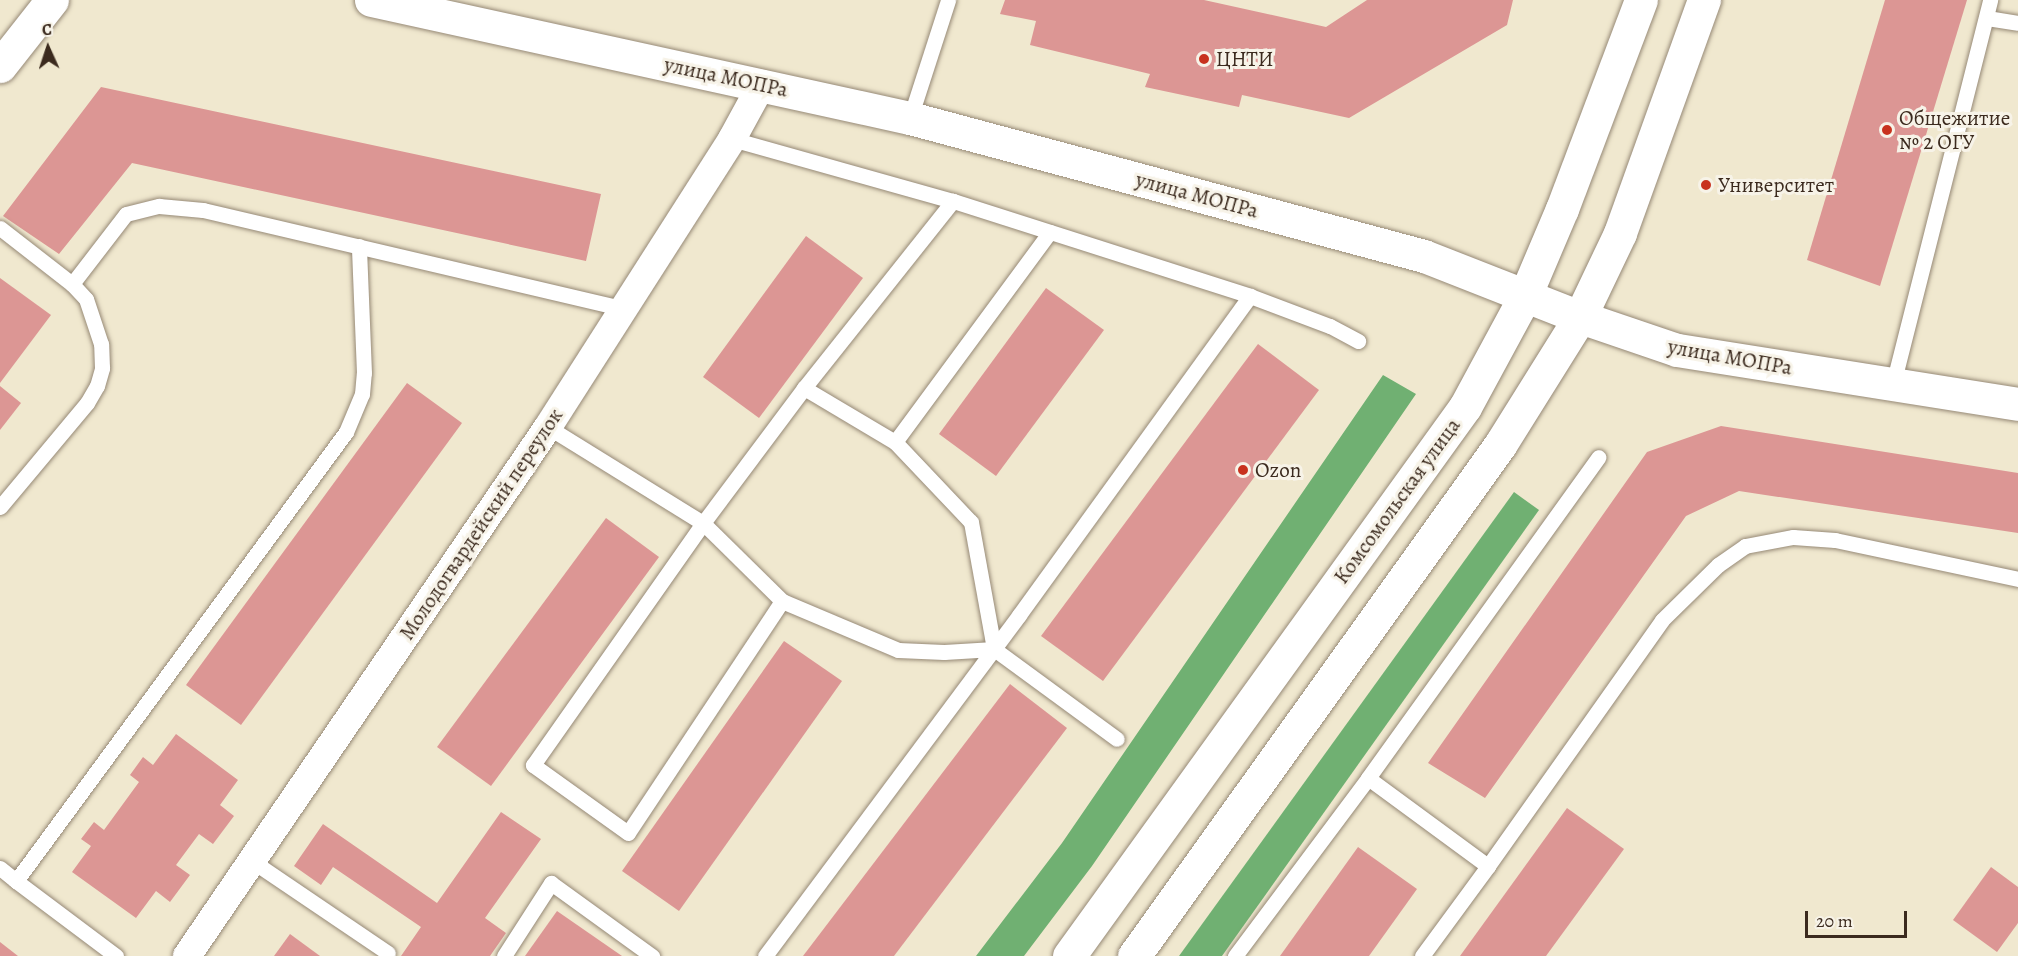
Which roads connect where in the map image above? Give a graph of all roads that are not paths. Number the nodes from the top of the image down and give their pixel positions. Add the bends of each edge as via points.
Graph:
1 (52, 0) edge
2 (370, 0) edge
3 (948, 0) edge
4 (1641, 0) edge
5 (1704, 0) edge
6 (1990, 0) edge
7 (1987, 18) junction
8 (2018, 23) edge
9 (0, 66) edge
10 (762, 84) junction
11 (910, 118) junction
12 (732, 139) junction
13 (953, 201) junction
14 (0, 228) edge
15 (1050, 232) junction
16 (359, 246) junction
17 (72, 284) junction
18 (1250, 296) junction
19 (1525, 296) junction
20 (624, 309) junction
21 (1580, 316) junction
22 (1358, 341) dead end
23 (1893, 384) junction
24 (804, 388) junction
25 (2018, 404) edge
26 (548, 427) junction
27 (895, 442) junction
28 (1599, 457) dead end
29 (0, 507) edge
30 (704, 523) junction
31 (2018, 579) edge
32 (782, 601) junction
33 (994, 649) junction
34 (1118, 739) dead end
35 (1368, 778) junction
36 (252, 861) junction
37 (1488, 866) junction
38 (0, 868) edge
39 (16, 880) junction
40 (388, 953) dead end
41 (116, 956) edge
42 (187, 956) edge
43 (504, 956) edge
44 (652, 956) edge
45 (765, 956) edge
46 (1070, 956) edge
47 (1134, 956) edge
48 (1235, 956) edge
49 (1422, 956) edge

1 - 9 main road
2 - 10 main road, улица МОПРа
3 - 11 lane
4 - 19 main road, Комсомольская улица
5 - 21 main road via 1620,233
6 - 7 lane
7 - 8 lane
7 - 23 lane
10 - 11 main road, улица МОПРа
10 - 12 street, Молодогвардейский переулок
11 - 19 main road, улица МОПРа via 1424,256
12 - 13 lane
12 - 20 street, Молодогвардейский переулок
13 - 15 lane
13 - 24 lane
14 - 17 lane
15 - 18 lane
15 - 27 lane
16 - 17 lane via 203,210 159,206 126,214
16 - 20 lane
16 - 39 lane via 364,373 359,403 346,432
17 - 29 lane via 86,299 101,344 102,368 97,386
18 - 22 lane via 1330,326
18 - 33 lane
19 - 21 main road, улица МОПРа
19 - 46 main road, Комсомольская улица via 1465,407
20 - 26 street, Молодогвардейский переулок
21 - 23 main road, улица МОПРа via 1677,350
21 - 47 main road via 1500,445
23 - 25 main road, улица МОПРа
24 - 27 lane
24 - 30 lane
26 - 30 lane
26 - 36 street, Молодогвардейский переулок
27 - 33 lane via 971,522
28 - 35 lane
30 - 32 lane
30 - 32 lane via 533,765 628,833
31 - 37 lane via 1835,540 1794,537 1745,546 1718,566 1662,620
32 - 33 lane via 898,650
33 - 34 lane
33 - 45 lane
35 - 37 lane
35 - 48 lane
36 - 40 lane
36 - 42 street, Молодогвардейский переулок
37 - 49 lane
38 - 39 lane
39 - 41 lane
43 - 44 lane via 551,883

